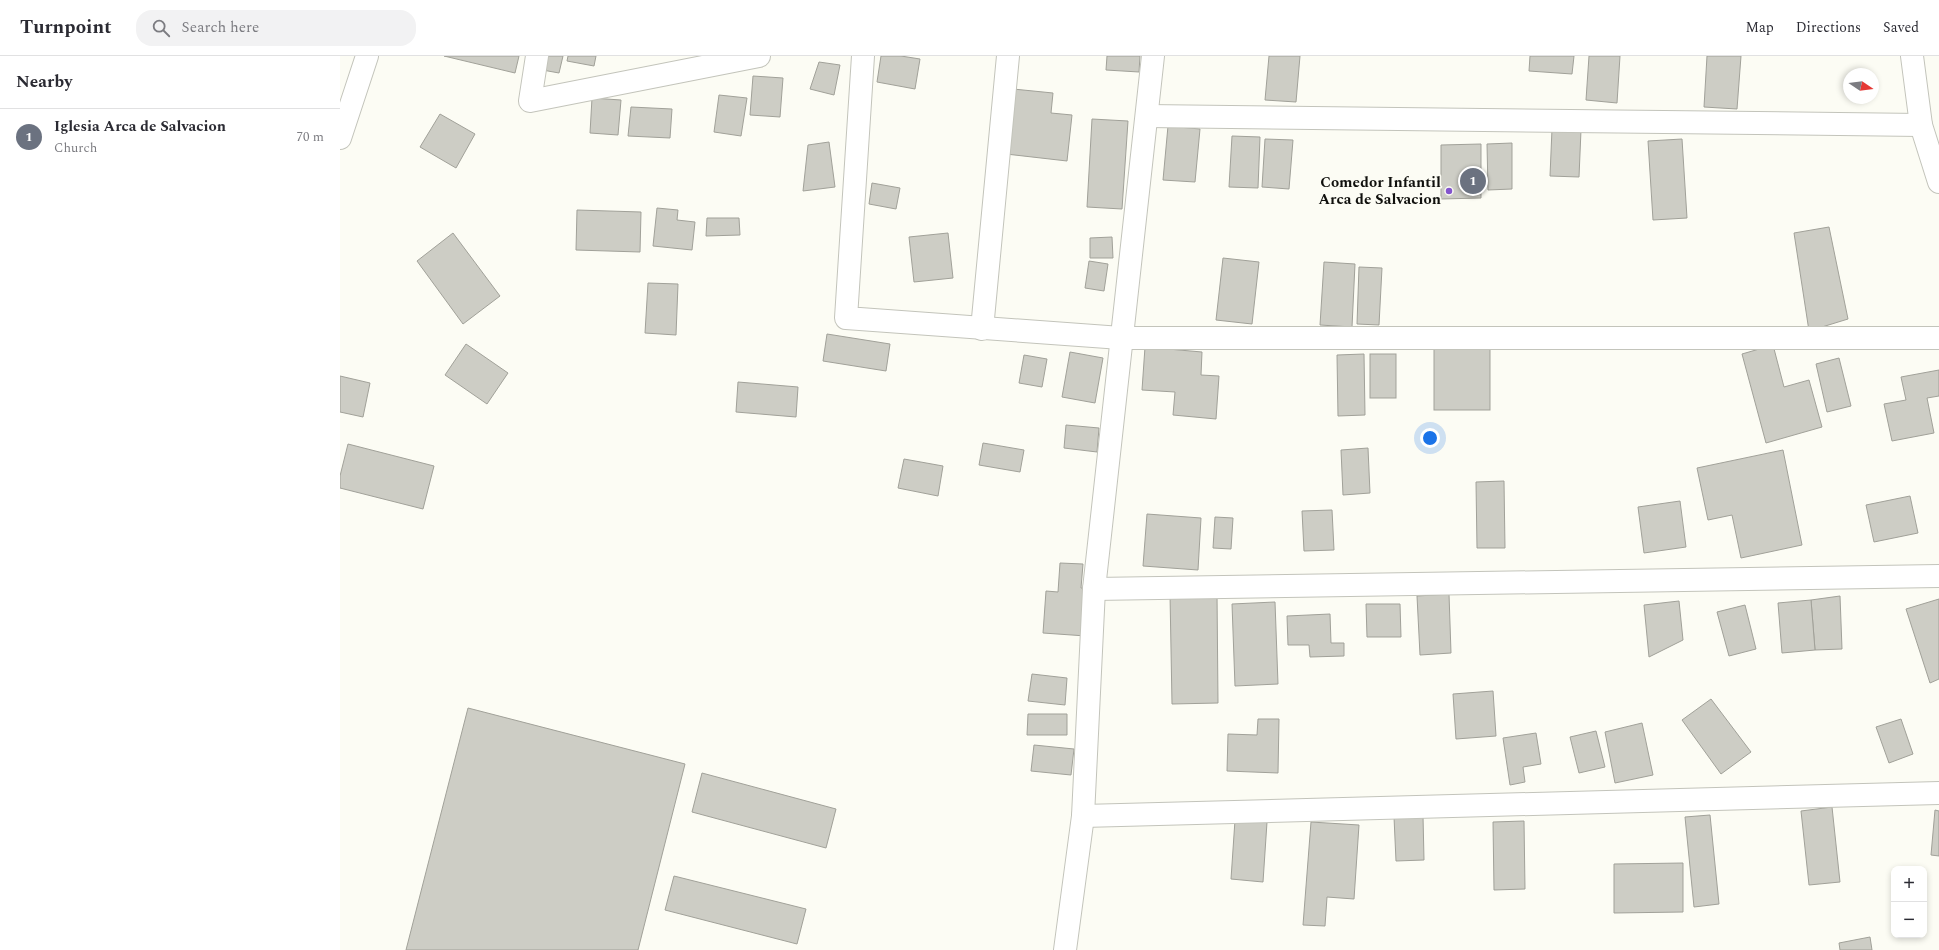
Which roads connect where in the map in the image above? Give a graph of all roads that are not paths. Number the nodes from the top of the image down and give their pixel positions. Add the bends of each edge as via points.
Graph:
1 (367, 56) edge
2 (537, 56) edge
3 (759, 56) edge
4 (863, 56) edge
5 (1008, 56) edge
6 (1153, 56) edge
7 (1912, 56) edge
8 (1147, 116) junction
9 (1921, 125) junction
10 (340, 138) edge
11 (1939, 182) edge
12 (982, 328) junction
13 (1121, 338) junction
14 (1939, 338) edge
15 (1939, 576) edge
16 (1094, 589) junction
17 (1939, 793) edge
18 (1083, 816) junction
19 (1065, 950) edge

1 - 10 street
2 - 3 street via 530,101
4 - 12 street via 846,318
5 - 12 street
6 - 8 street
7 - 9 street
8 - 9 street
8 - 13 street
9 - 11 street
12 - 13 street
13 - 14 street
13 - 16 street
15 - 16 street
16 - 18 street
17 - 18 street
18 - 19 street

